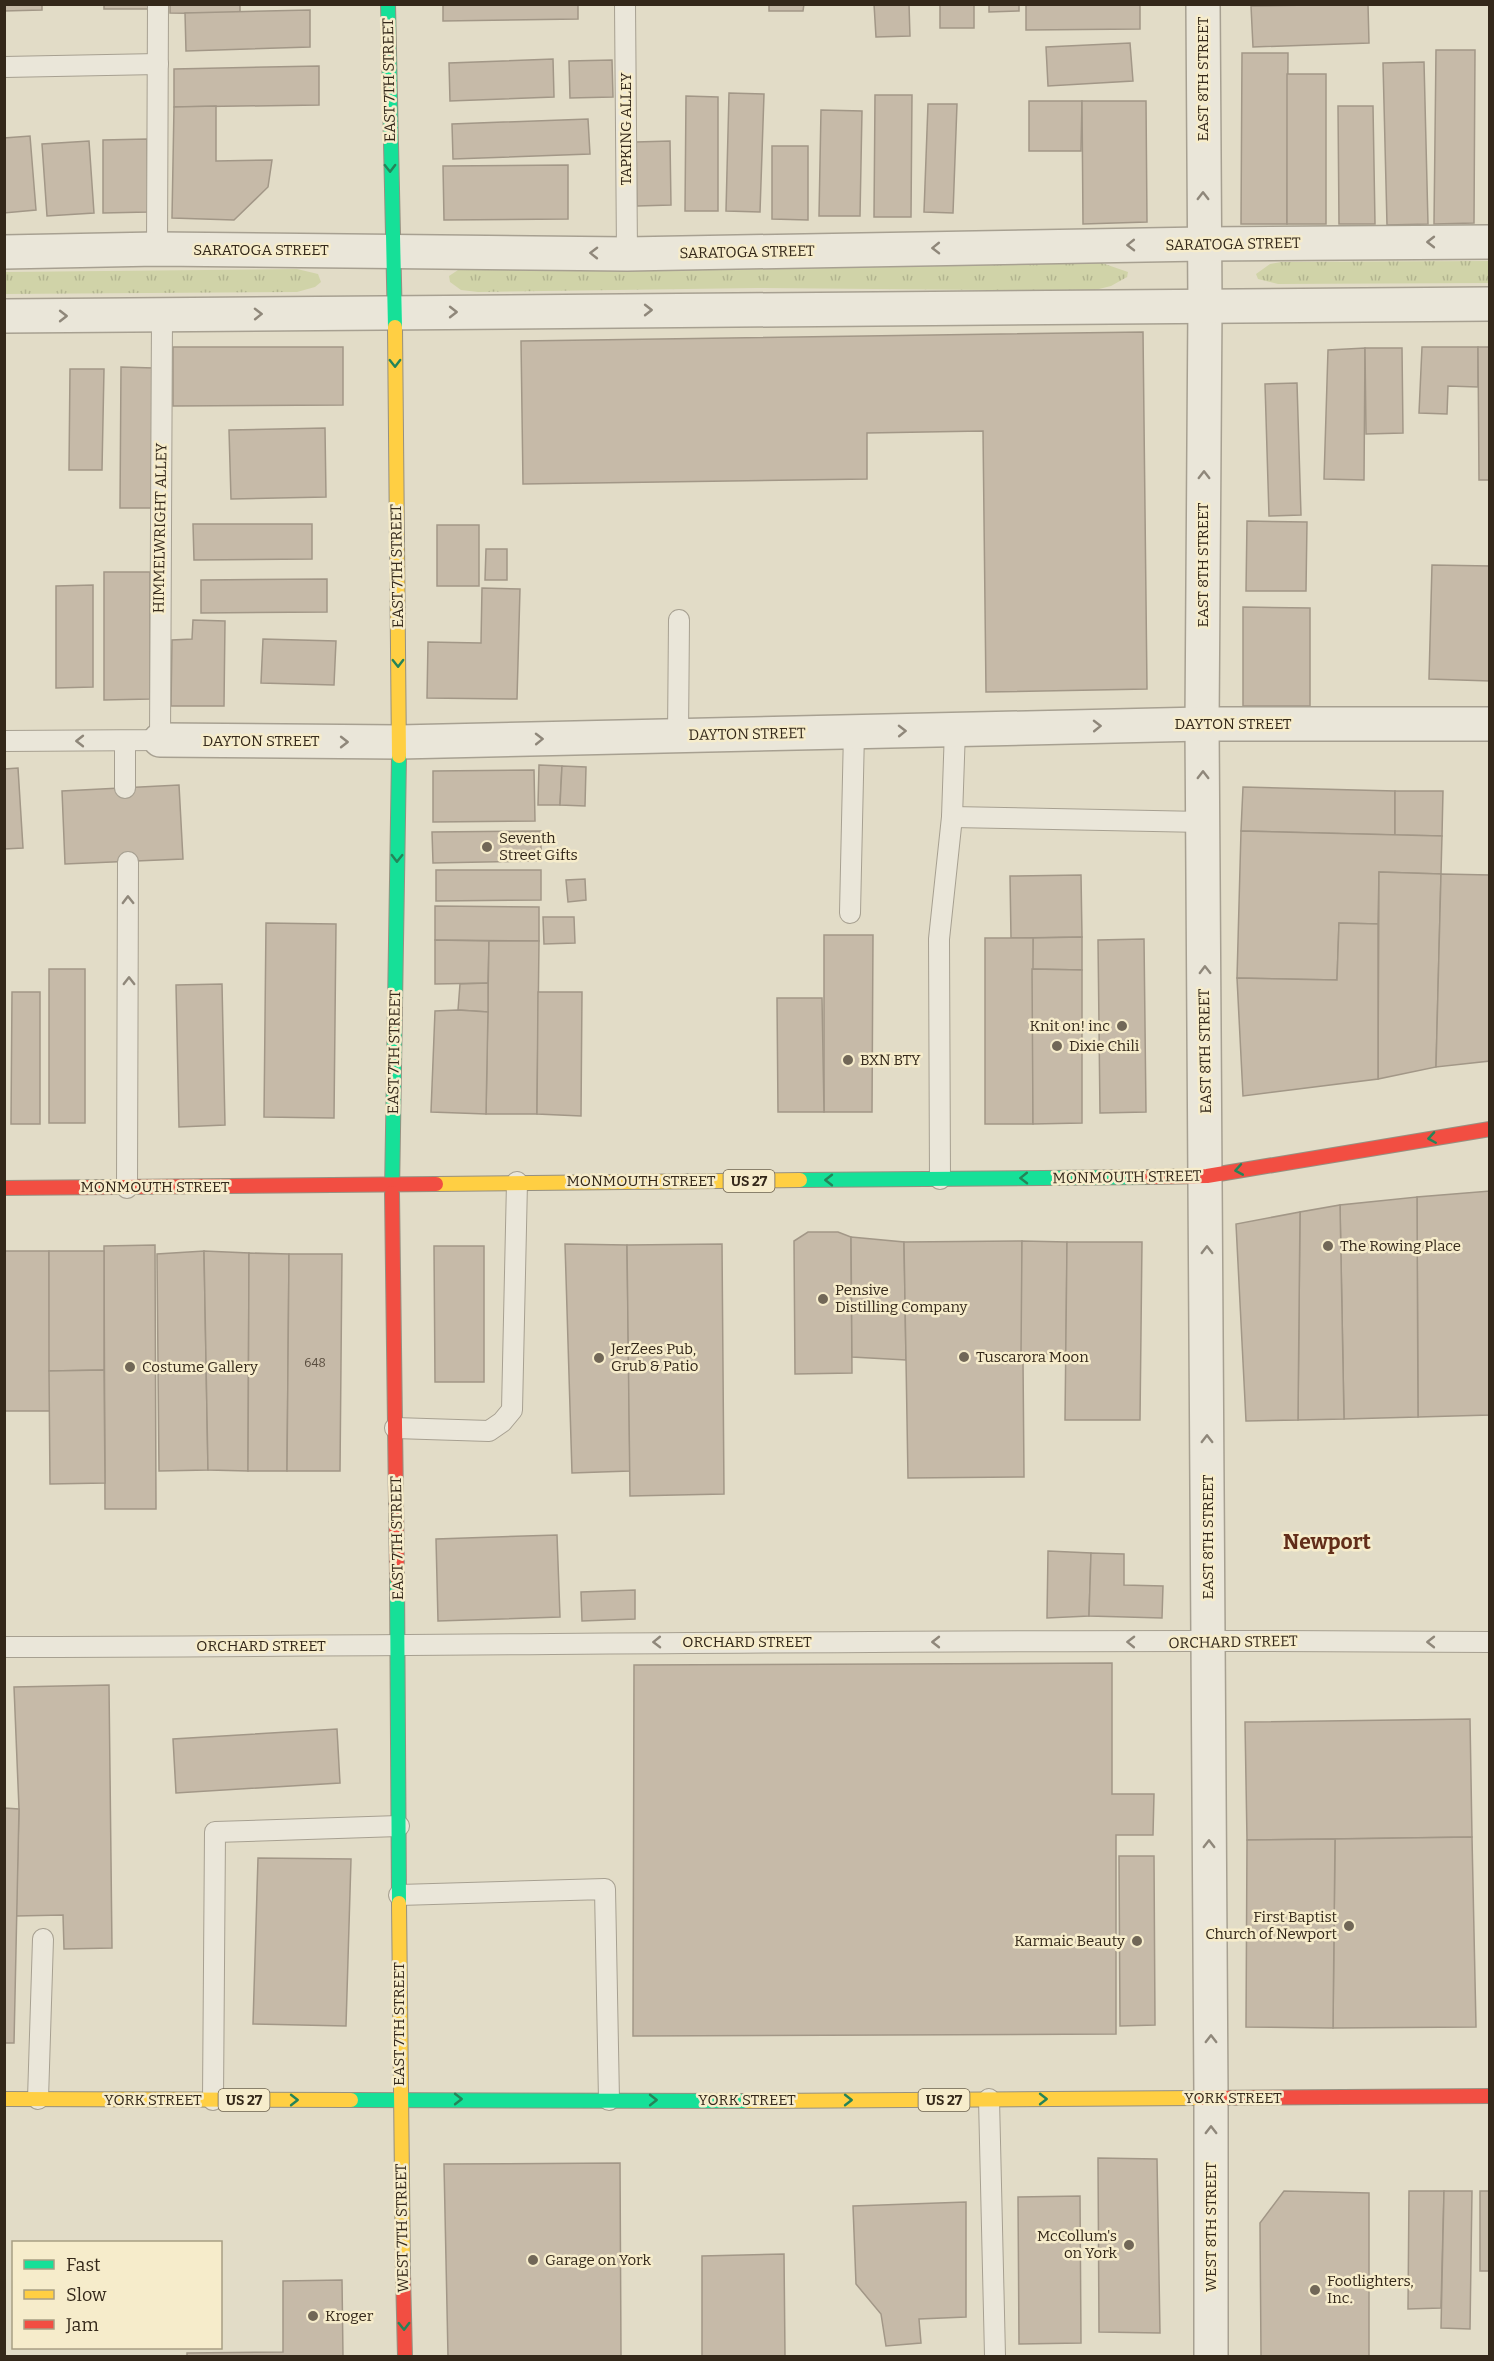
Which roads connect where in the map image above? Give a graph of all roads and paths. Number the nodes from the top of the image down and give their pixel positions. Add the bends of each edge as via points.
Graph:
1 (158, 4) edge
2 (388, 4) edge
3 (625, 4) edge
4 (1203, 4) edge
5 (158, 64) junction
6 (4, 67) edge
7 (1490, 242) edge
8 (1203, 244) junction
9 (157, 249) junction
10 (392, 251) junction
11 (4, 252) edge
12 (627, 254) junction
13 (1490, 304) edge
14 (1205, 305) junction
15 (395, 312) junction
16 (162, 315) junction
17 (4, 316) edge
18 (679, 620) dead end
19 (1202, 724) junction
20 (1490, 724) edge
21 (955, 729) junction
22 (855, 732) junction
23 (678, 736) junction
24 (4, 741) edge
25 (125, 741) junction
26 (160, 741) junction
27 (399, 742) junction
28 (125, 788) dead end
29 (952, 817) junction
30 (1203, 822) junction
31 (128, 862) dead end
32 (850, 913) dead end
33 (1490, 1129) edge
34 (1207, 1176) junction
35 (940, 1179) junction
36 (518, 1182) junction
37 (392, 1184) junction
38 (4, 1188) edge
39 (127, 1188) junction
40 (395, 1428) junction
41 (1208, 1642) junction
42 (1490, 1642) edge
43 (399, 1646) junction
44 (4, 1647) edge
45 (399, 1826) junction
46 (399, 1895) junction
47 (43, 1939) dead end
48 (1490, 2096) edge
49 (1211, 2097) junction
50 (4, 2099) edge
51 (38, 2099) junction
52 (399, 2099) junction
53 (989, 2099) junction
54 (213, 2100) junction
55 (609, 2100) junction
56 (405, 2356) edge
57 (994, 2356) edge
58 (1211, 2356) edge

1 - 5 lane
2 -> 10 main road, EAST 7TH STREET
3 - 12 lane, TAPKING ALLEY
8 -> 4 street, EAST 8TH STREET
5 - 6 lane
5 - 9 lane
7 -> 8 street, SARATOGA STREET
8 -> 12 street, SARATOGA STREET
8 - 14 street, EAST 8TH STREET
9 - 10 street, SARATOGA STREET
9 - 11 street, SARATOGA STREET
12 -> 10 street, SARATOGA STREET
10 - 15 main road, EAST 7TH STREET
13 - 14 street
15 -> 14 street
19 -> 14 street, EAST 8TH STREET
16 -> 15 street
15 -> 27 main road, EAST 7TH STREET
17 -> 16 street
16 - 26 lane, HIMMELWRIGHT ALLEY
18 - 23 lane
19 - 20 street, DAYTON STREET
21 -> 19 street, DAYTON STREET
30 -> 19 street, EAST 8TH STREET
22 -> 21 street, DAYTON STREET
21 - 29 lane
22 - 23 street, DAYTON STREET
22 - 32 lane
27 -> 23 street, DAYTON STREET
25 -> 24 lane, DAYTON STREET
25 - 26 lane, DAYTON STREET
25 - 28 lane
26 -> 27 street, DAYTON STREET
27 -> 37 main road, EAST 7TH STREET
29 - 30 lane
29 - 35 lane via 939,939
34 -> 30 street, EAST 8TH STREET
39 -> 31 lane
33 -> 34 main road, MONMOUTH STREET / US 27
34 -> 35 main road, MONMOUTH STREET / US 27
41 -> 34 street, EAST 8TH STREET
35 -> 36 main road, MONMOUTH STREET / US 27
36 - 37 main road, MONMOUTH STREET / US 27
36 - 40 lane via 512,1410 489,1431
37 - 39 main road, MONMOUTH STREET / US 27
37 - 40 main road, EAST 7TH STREET
38 - 39 main road, MONMOUTH STREET / US 27
40 - 43 main road, EAST 7TH STREET
42 -> 41 lane, ORCHARD STREET
41 -> 43 lane, ORCHARD STREET via 743,1641
49 -> 41 street, EAST 8TH STREET
43 - 44 lane, ORCHARD STREET
43 - 45 main road, EAST 7TH STREET
45 - 46 main road, EAST 7TH STREET
45 - 54 lane via 215,1832
46 - 52 main road, EAST 7TH STREET
46 - 55 lane via 605,1889
47 - 51 lane
48 - 49 main road, YORK STREET / US 27
53 -> 49 main road, YORK STREET / US 27
58 -> 49 street, WEST 8TH STREET
50 - 51 main road, YORK STREET / US 27
51 - 54 main road, YORK STREET / US 27
54 -> 52 main road, YORK STREET / US 27
52 -> 55 main road, YORK STREET / US 27
52 -> 56 main road, WEST 7TH STREET
55 -> 53 main road, YORK STREET / US 27
53 - 57 lane

